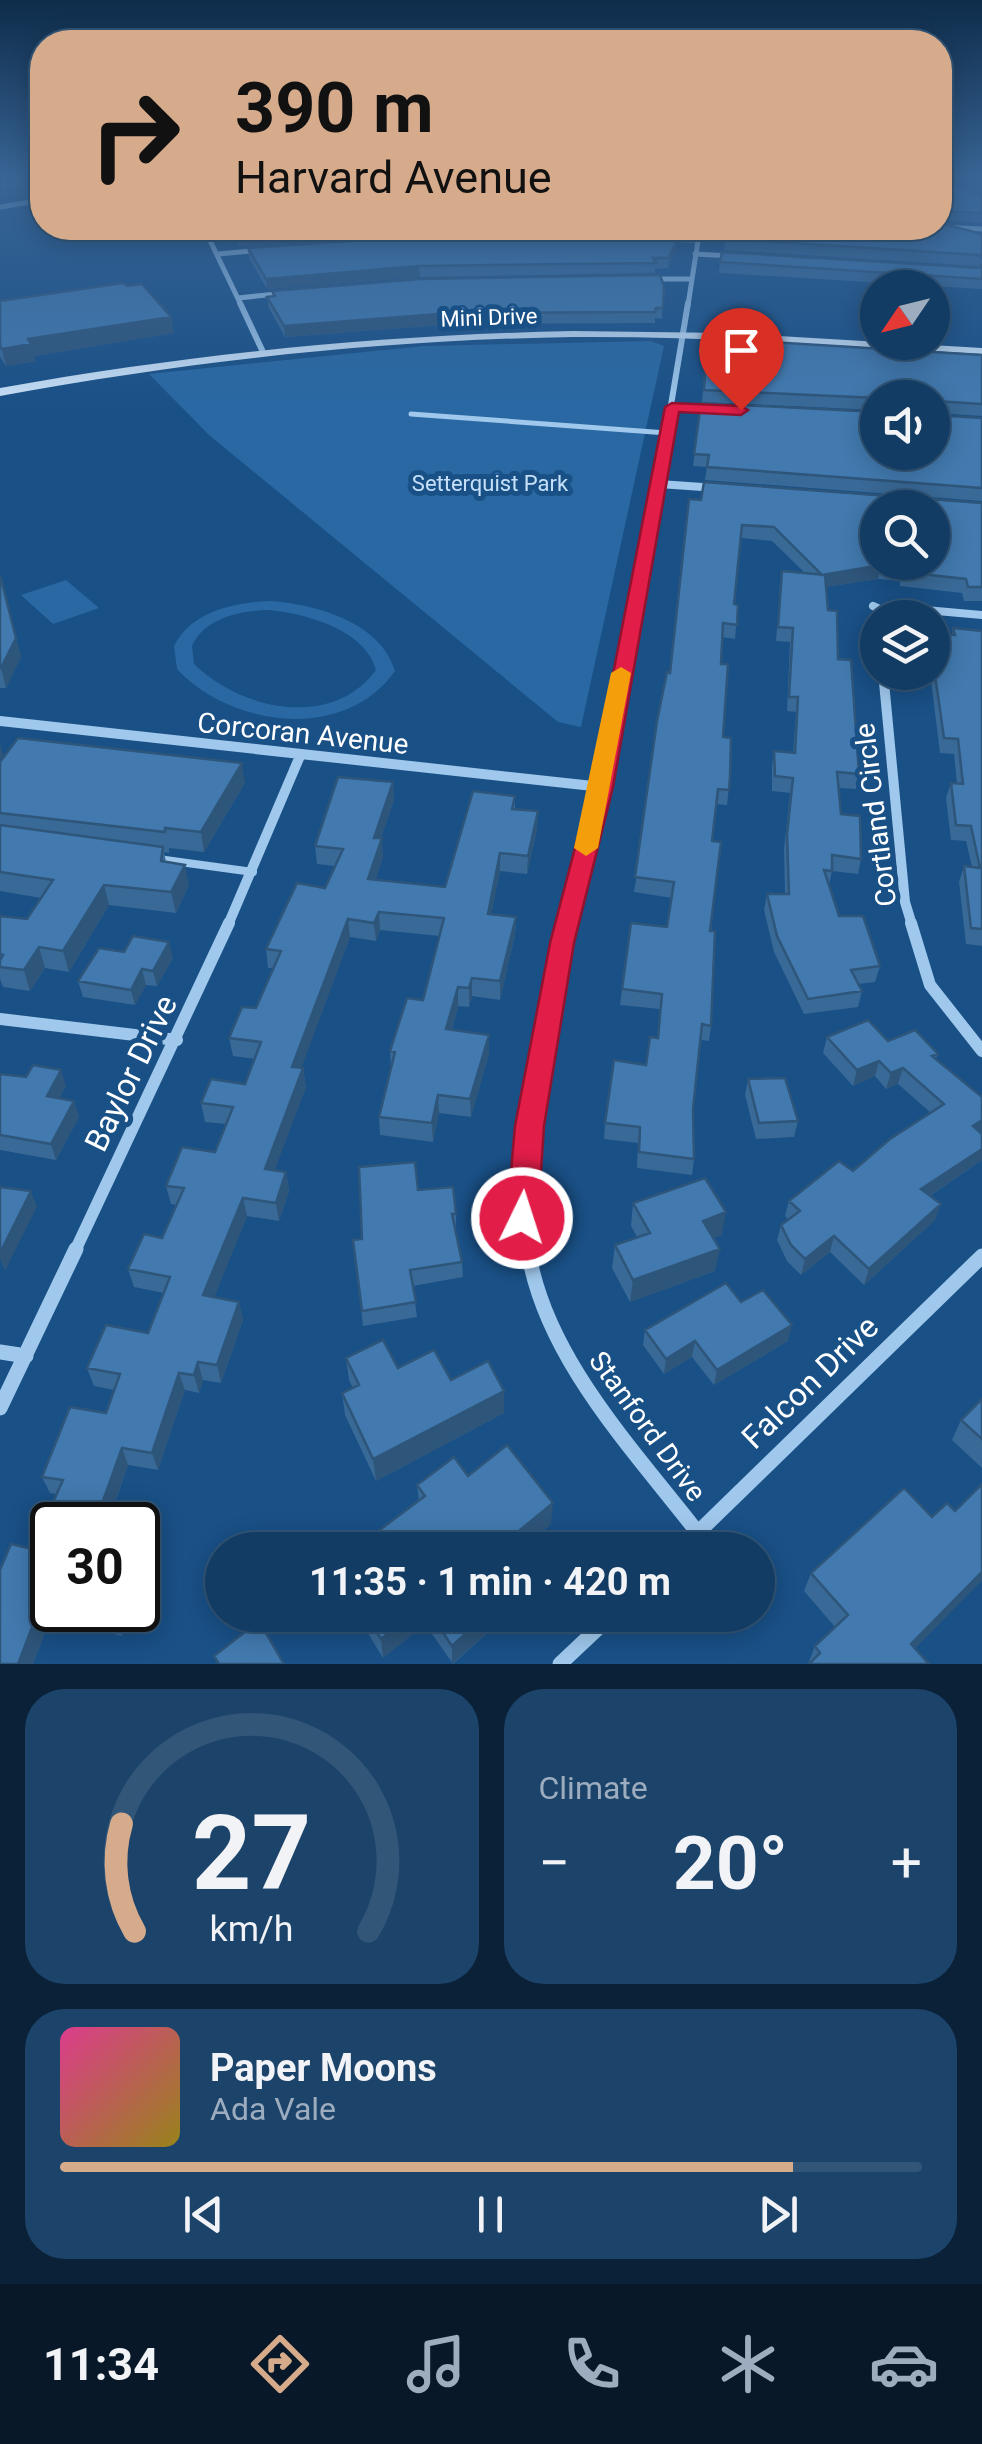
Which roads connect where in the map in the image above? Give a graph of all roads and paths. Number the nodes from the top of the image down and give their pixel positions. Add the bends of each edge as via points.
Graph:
1 (219, 256) edge
2 (695, 256) edge
3 (736, 256) edge
4 (744, 256) edge
5 (638, 279) edge
6 (691, 280) junction
7 (288, 293) edge
8 (238, 298) junction
9 (684, 334) junction
10 (982, 351) edge
11 (263, 352) junction
12 (0, 392) edge
13 (672, 407) junction
14 (728, 410) edge
15 (411, 414) dead end
16 (667, 433) junction
17 (658, 484) junction
18 (735, 490) edge
19 (950, 613) edge
20 (982, 615) edge
21 (885, 690) edge
22 (0, 721) edge
23 (38, 726) junction
24 (28, 739) edge
25 (300, 756) junction
26 (602, 787) junction
27 (154, 858) edge
28 (254, 872) junction
29 (0, 1019) edge
30 (178, 1040) junction
31 (982, 1051) edge
32 (982, 1256) edge
33 (0, 1352) edge
34 (26, 1356) junction
35 (0, 1408) edge
36 (696, 1532) edge
37 (700, 1532) edge
38 (594, 1632) edge
39 (560, 1664) edge

1 - 8 street
2 - 6 street, Stanford Drive
3 - 4 street
5 - 6 street
6 - 9 street, Stanford Drive
7 - 8 street
8 - 11 street
9 - 10 street, Mini Drive
9 - 11 street, Mini Drive via 465,337
9 - 13 street, Stanford Drive
11 - 12 street, Mini Drive
13 - 14 street
13 - 16 street, Stanford Drive
15 - 16 lane
16 - 17 street, Stanford Drive
17 - 18 street
17 - 26 street, Stanford Drive
19 - 20 street
21 - 31 street, Cortland Circle via 905,902 930,985
22 - 23 street, Corcoran Avenue
23 - 24 lane
23 - 25 street, Corcoran Avenue
25 - 26 street, Corcoran Avenue
25 - 28 street, Baylor Drive
26 - 36 street, Stanford Drive via 562,943 530,1126 522,1218 532,1277 564,1347
27 - 28 lane
28 - 30 street, Baylor Drive
29 - 30 street
30 - 34 street, Baylor Drive
32 - 37 street, Falcon Drive
33 - 34 street
34 - 35 street, Baylor Drive
38 - 39 street

